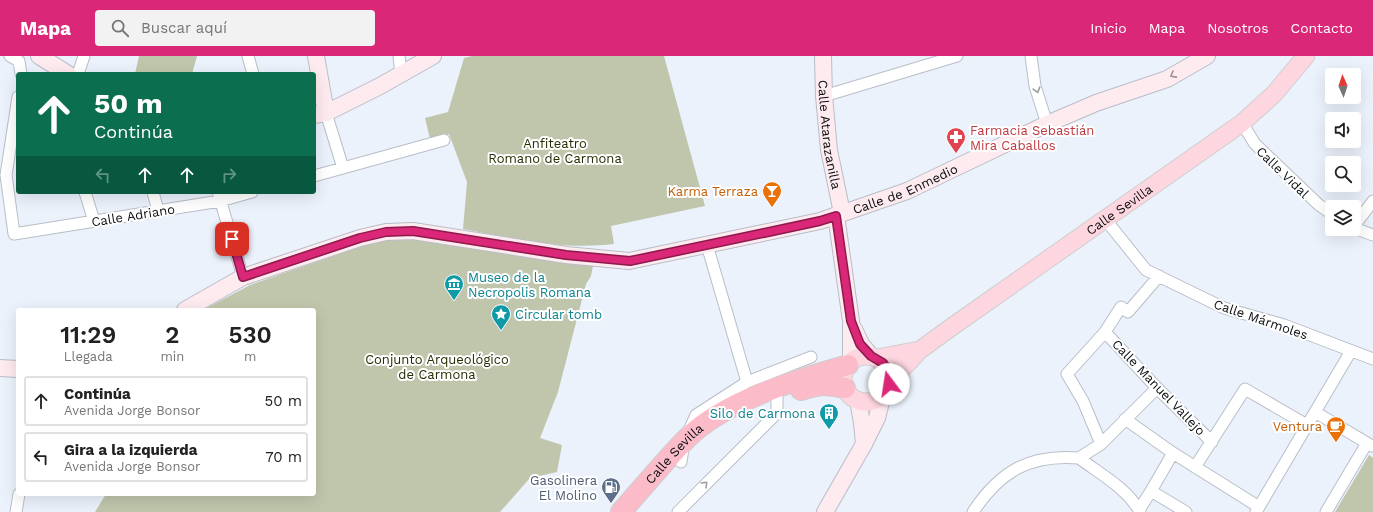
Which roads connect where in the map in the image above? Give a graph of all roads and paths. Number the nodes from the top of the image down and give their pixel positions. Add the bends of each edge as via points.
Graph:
1 (10, 56) edge
2 (84, 56) edge
3 (248, 56) edge
4 (316, 56) edge
5 (399, 56) edge
6 (433, 56) edge
7 (823, 56) edge
8 (957, 56) edge
9 (1031, 56) edge
10 (1207, 56) edge
11 (1306, 56) edge
12 (45, 63) edge
13 (21, 72) edge
14 (64, 72) edge
15 (79, 72) edge
16 (252, 72) edge
17 (401, 74) junction
18 (824, 96) junction
19 (16, 110) edge
20 (320, 114) edge
21 (1242, 123) junction
22 (1047, 124) junction
23 (444, 140) dead end
24 (342, 168) junction
25 (316, 175) edge
26 (86, 194) edge
27 (154, 194) edge
28 (236, 194) edge
29 (219, 196) edge
30 (1373, 201) edge
31 (1325, 210) edge
32 (158, 211) junction
33 (839, 214) junction
34 (1361, 217) edge
35 (1105, 219) junction
36 (94, 221) junction
37 (1361, 230) edge
38 (1373, 235) edge
39 (707, 245) junction
40 (1159, 276) junction
41 (243, 277) junction
42 (189, 308) edge
43 (851, 321) junction
44 (1105, 332) junction
45 (920, 350) junction
46 (1351, 351) junction
47 (811, 357) dead end
48 (874, 357) junction
49 (1373, 359) edge
50 (849, 363) junction
51 (0, 368) edge
52 (16, 369) edge
53 (747, 382) junction
54 (1157, 388) junction
55 (886, 389) junction
56 (852, 394) junction
57 (777, 397) junction
58 (1315, 412) junction
59 (1125, 420) junction
60 (1307, 425) junction
61 (684, 442) junction
62 (1212, 442) junction
63 (864, 444) junction
64 (1101, 444) junction
65 (1370, 445) edge
66 (1173, 453) junction
67 (1079, 458) junction
68 (681, 462) junction
69 (1195, 467) junction
70 (1151, 491) junction
71 (19, 496) edge
72 (1257, 509) edge
73 (1139, 511) edge
74 (16, 512) edge
75 (621, 512) edge
76 (636, 512) edge
77 (678, 512) edge
78 (825, 512) edge
79 (973, 512) edge
80 (1186, 512) edge
81 (1326, 512) edge

1 - 13 street via 19,61
2 - 15 street
3 - 16 street
4 - 20 street
5 - 17 street
6 - 17 street
7 - 18 street, Calle Atarazanilla
8 - 18 street
9 -> 22 street via 1035,86
10 -> 22 street, Calle de Enmedio via 1167,78 1096,103
11 - 21 main road, Calle Sevilla via 1274,94
12 - 14 street
17 - 20 street
18 - 33 street, Calle Atarazanilla
19 - 36 street, Calle Adriano via 6,175 14,234
20 - 24 street
21 - 31 street, Calle Vidal via 1255,144
21 - 35 main road, Calle Sevilla
22 - 33 street, Calle de Enmedio via 906,191
23 - 24 street
24 - 25 street
26 - 36 street
27 - 32 street
28 - 29 street, Calle Adriano
29 - 32 street, Calle Adriano
29 - 41 street
30 - 34 street
32 - 36 street, Calle Adriano
33 - 39 street, Calle de Enmedio via 820,221
33 - 43 street, Calle Atarazanilla
35 - 40 street, Calle Mármoles via 1146,270
35 - 45 main road, Calle Sevilla
37 - 38 street
39 - 41 street, Calle de Enmedio via 630,261 566,255 413,231 386,232 360,238
39 - 53 street
40 - 44 street via 1128,312 1121,307
40 - 46 street, Calle Mármoles via 1224,308 1284,325
41 - 42 street, Calle de Enmedio
43 - 48 street via 860,344
43 - 50 street
44 - 54 street, Calle Manuel Vallejo
44 - 64 street via 1067,374 1083,401
45 - 48 main road
45 - 55 main road
46 - 49 street, Calle Mármoles
46 - 58 street
47 - 53 street
48 - 50 main road via 864,356
48 - 55 main road via 887,369 889,376
50 - 56 main road via 843,376
50 - 61 highway, Calle Sevilla via 745,400 719,414
51 - 52 street
53 - 61 street via 696,415
54 - 59 street
54 - 62 street, Calle Manuel Vallejo
55 - 56 main road via 872,401 865,402
55 - 63 street via 877,418
56 - 57 highway, Calle Sevilla via 832,385 817,385
56 - 63 street via 862,423
57 - 68 highway, Calle Sevilla via 749,409 724,425 703,440
77 -> 57 street via 777,412
58 - 60 street
58 - 65 street
59 - 64 street
59 - 66 street
60 - 62 street via 1245,388
60 - 72 street
61 - 68 street
61 - 75 highway, Calle Sevilla
62 - 69 street
63 - 78 street
64 - 67 street
65 - 81 street
66 - 69 street
66 - 70 street
67 - 73 street via 1123,491
67 - 79 street via 1044,459 1021,467 1004,476 992,487
68 - 76 highway, Calle Sevilla
69 - 72 street
70 - 73 street
70 - 80 street
71 - 74 street

